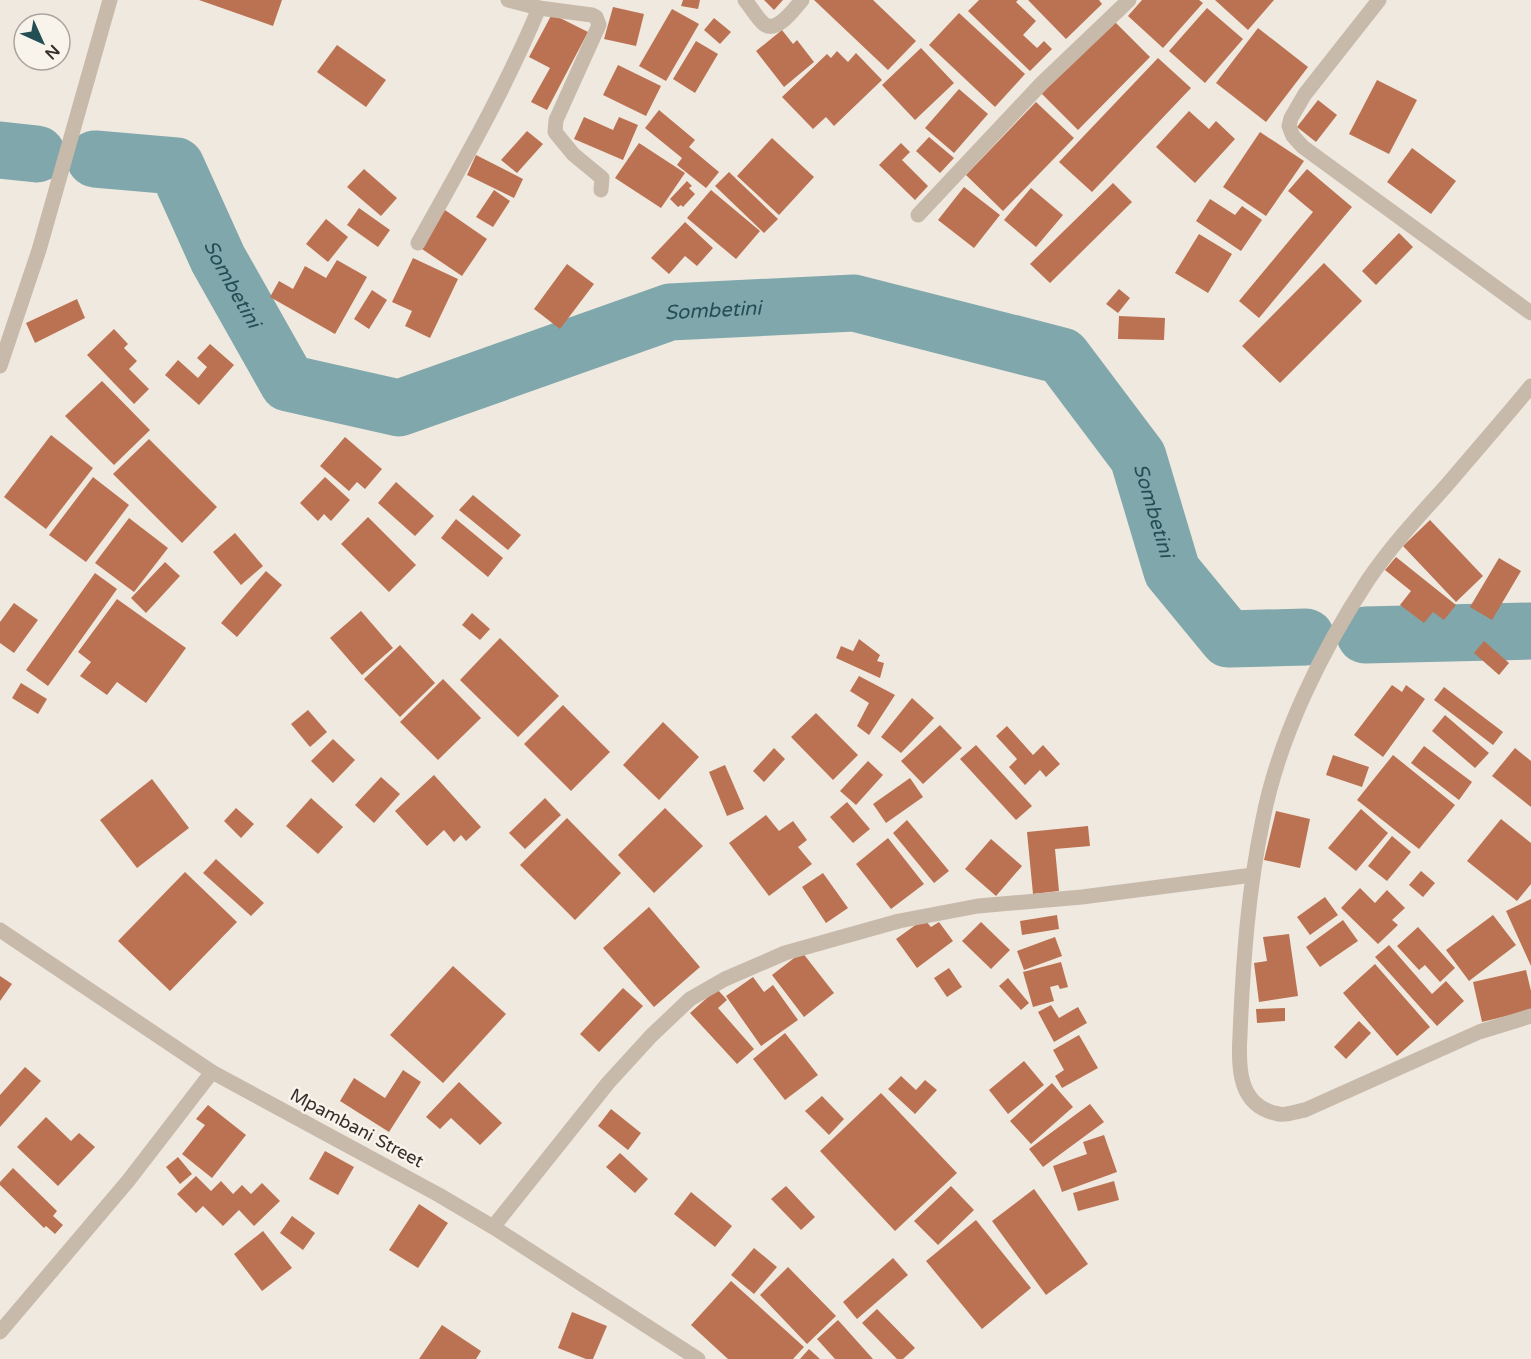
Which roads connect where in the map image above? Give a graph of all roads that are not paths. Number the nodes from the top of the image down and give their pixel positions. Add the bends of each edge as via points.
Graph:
1 (110, 0) edge
2 (508, 0) edge
3 (745, 0) edge
4 (802, 0) edge
5 (1128, 0) edge
6 (1379, 0) edge
7 (538, 8) junction
8 (601, 190) dead end
9 (918, 215) dead end
10 (418, 243) dead end
11 (1531, 313) edge
12 (0, 366) edge
13 (1531, 386) edge
14 (1253, 875) junction
15 (0, 930) edge
16 (1531, 1016) edge
17 (212, 1072) junction
18 (493, 1227) junction
19 (0, 1332) edge
20 (698, 1359) edge

1 - 12 street via 39,250
2 - 7 street
3 - 4 street via 771,27 777,26
5 - 9 street via 1041,84
6 - 11 street via 1305,94 1291,118 1293,136
7 - 8 street via 591,15 599,25 556,120 555,132 573,154 602,178
7 - 10 street via 482,130
13 - 14 street via 1394,545 1320,661 1286,740 1263,817
14 - 16 street via 1238,1060 1244,1089 1257,1107 1280,1115 1305,1110 1479,1032
14 - 18 street via 978,906 899,921 785,953 725,979 690,999 644,1043
15 - 17 street, Mpambani Street
17 - 18 street, Mpambani Street
17 - 19 street via 128,1181
18 - 20 street, Mpambani Street

